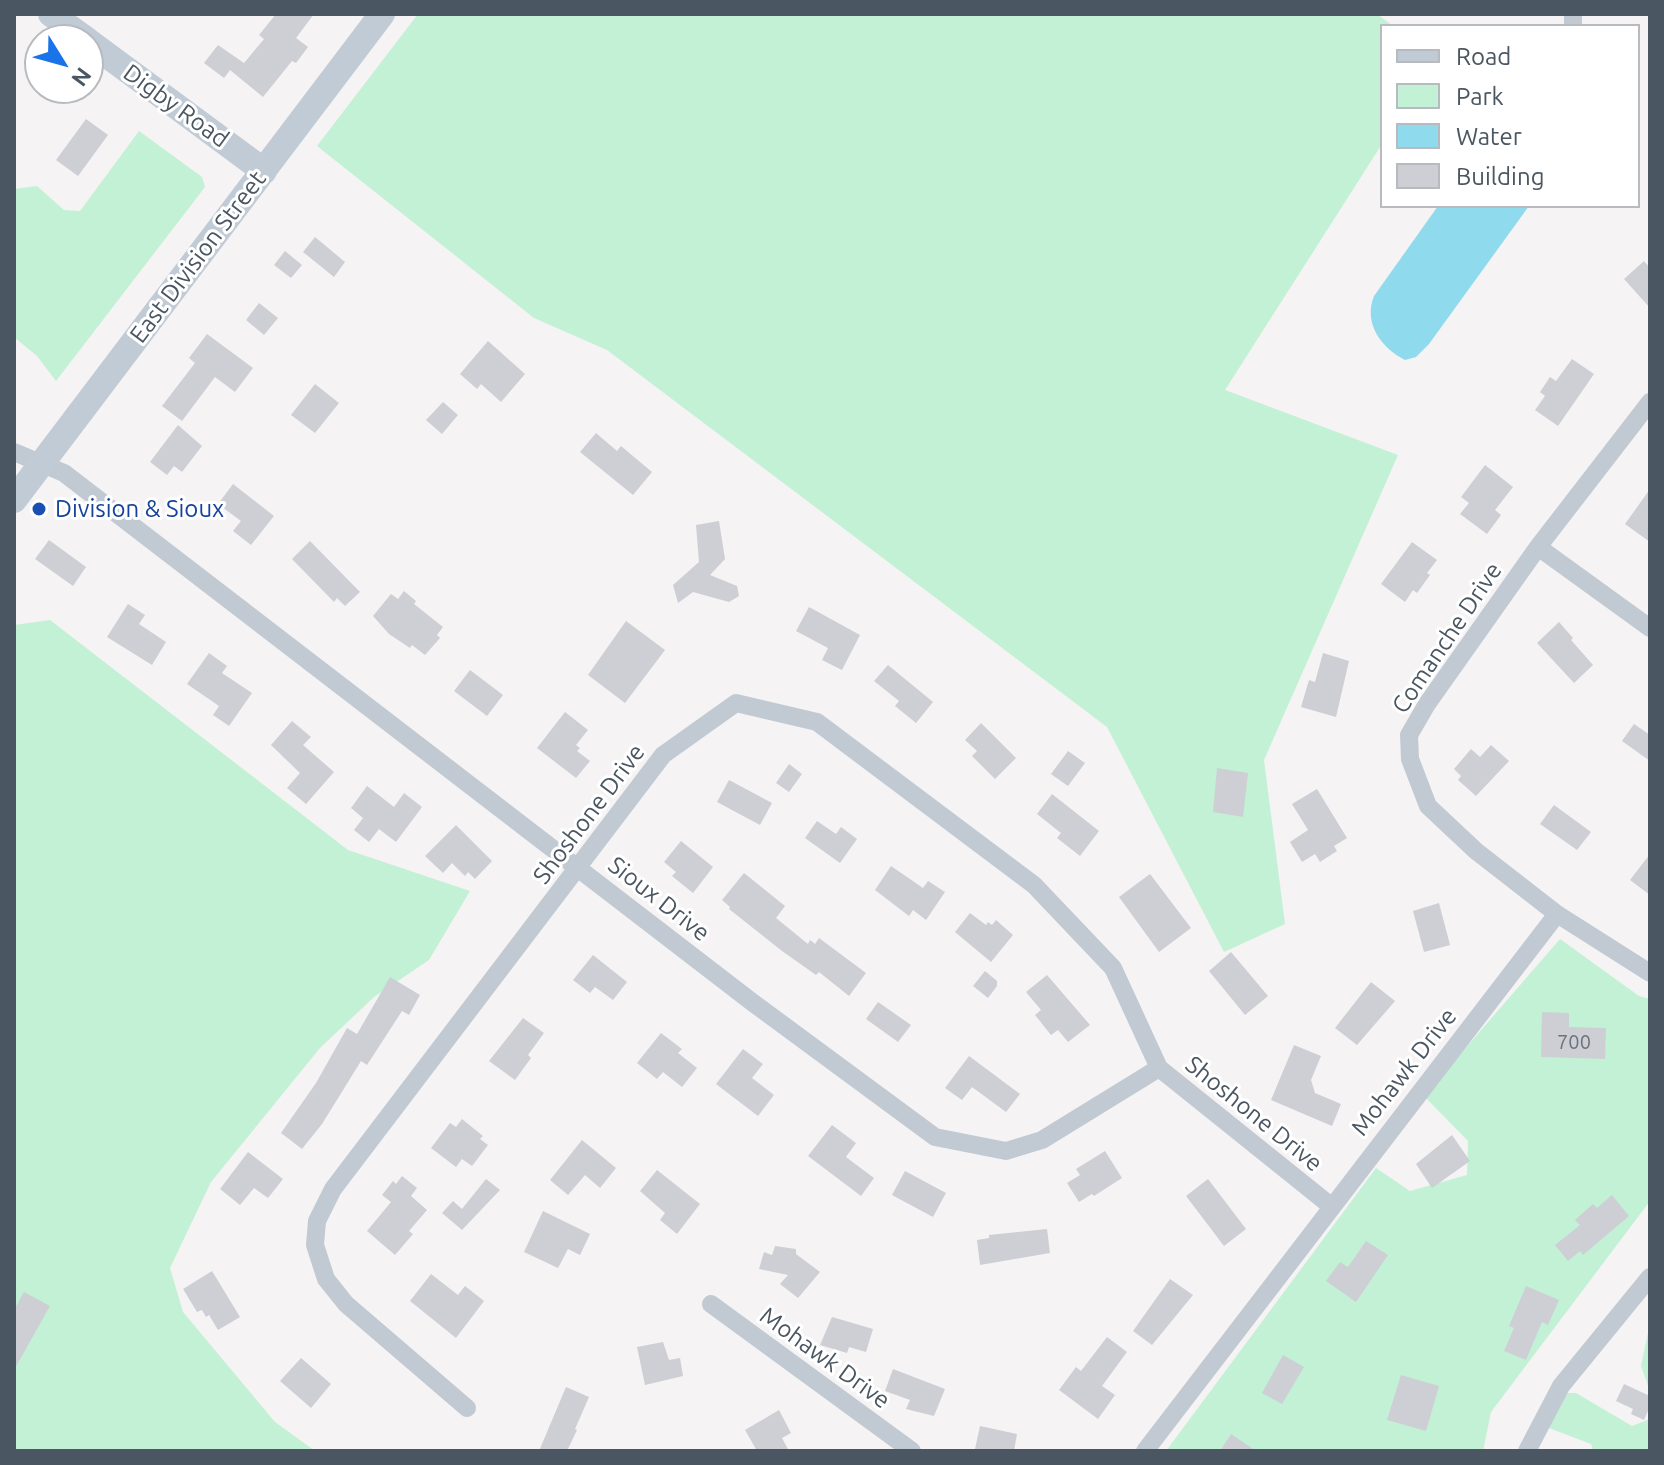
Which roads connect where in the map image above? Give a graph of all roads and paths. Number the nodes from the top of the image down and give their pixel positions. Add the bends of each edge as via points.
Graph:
1 (382, 14) edge
2 (104, 53) edge
3 (264, 171) junction
4 (1650, 402) edge
5 (14, 452) edge
6 (42, 463) junction
7 (14, 500) edge
8 (1538, 547) junction
9 (1650, 628) edge
10 (579, 867) junction
11 (1557, 914) junction
12 (1650, 973) edge
13 (1159, 1068) junction
14 (1331, 1206) junction
15 (1650, 1277) edge
16 (711, 1304) dead end
17 (467, 1408) dead end
18 (912, 1451) edge
19 (1145, 1451) edge
20 (1527, 1451) edge

1 - 3 street, East Division Street
2 - 3 street, Digby Road
3 - 6 street, East Division Street
4 - 8 street, Comanche Drive
5 - 6 street, Sioux Drive
6 - 7 street, East Division Street
6 - 10 street, Sioux Drive via 71,478
8 - 9 street
8 - 11 street, Comanche Drive via 1427,704 1409,735 1410,759 1428,806
10 - 13 street, Sioux Drive via 935,1137 1006,1151 1042,1140
10 - 13 street, Shoshone Drive via 663,755 736,703 817,722 1034,885 1113,968
10 - 17 street, Shoshone Drive via 333,1189 317,1221 315,1245 326,1279 346,1304
11 - 12 street, Comanche Drive
11 - 14 street, Mohawk Drive
13 - 14 street, Shoshone Drive
14 - 19 street, Mohawk Drive
15 - 20 street via 1561,1386
16 - 18 street, Mohawk Drive

